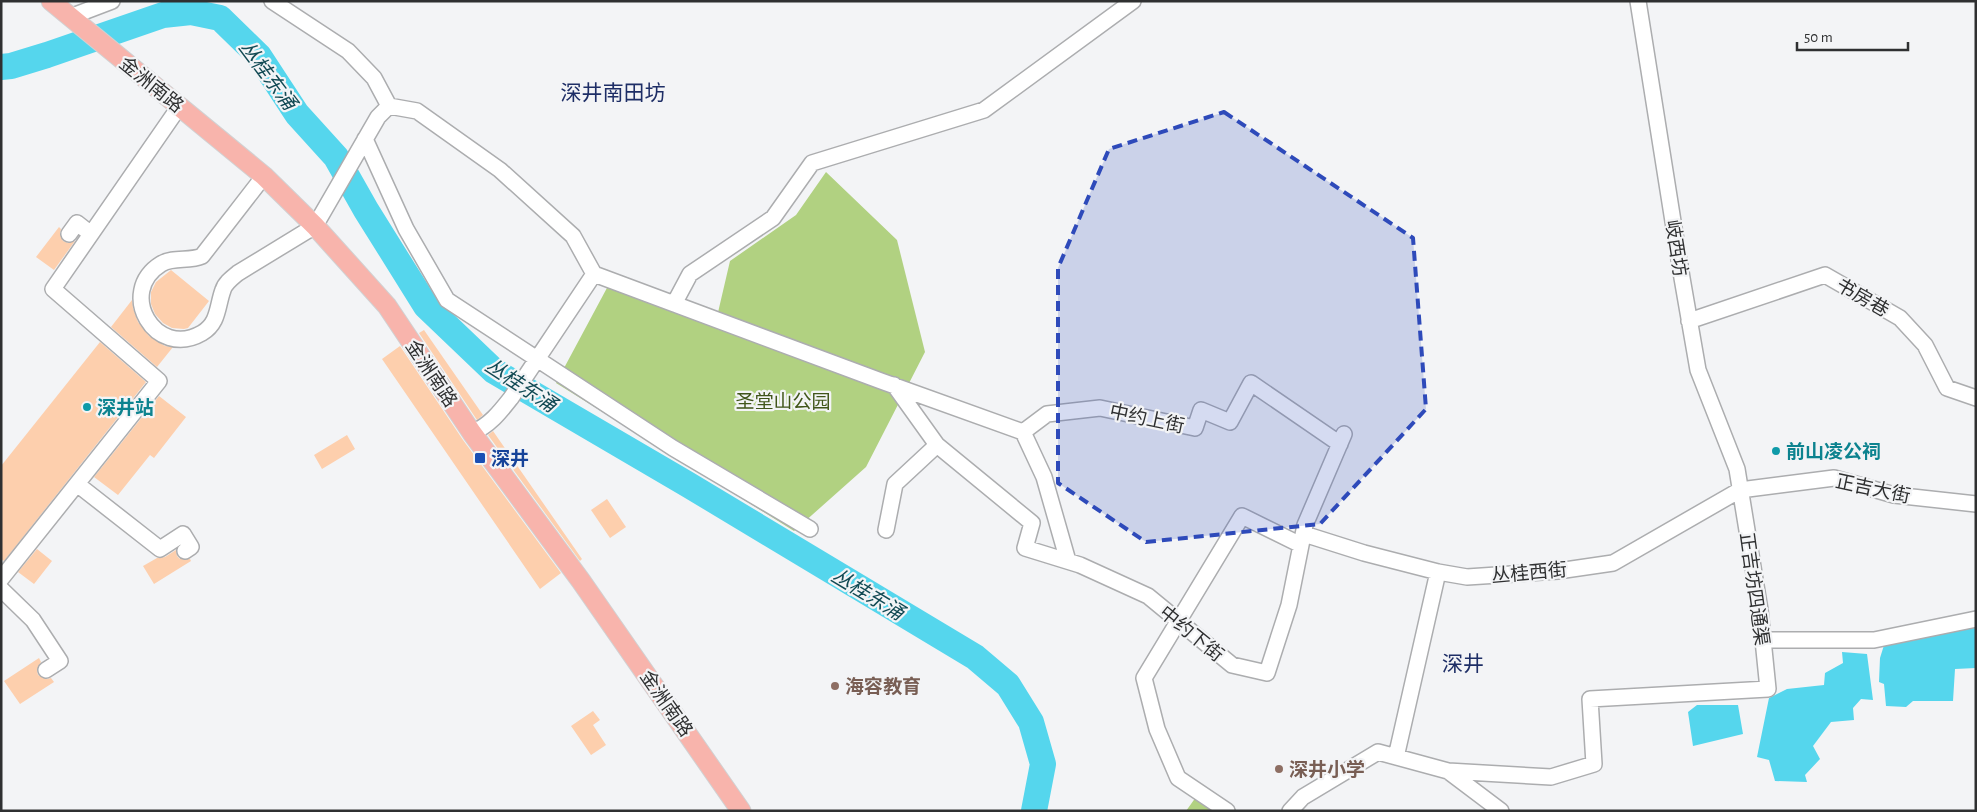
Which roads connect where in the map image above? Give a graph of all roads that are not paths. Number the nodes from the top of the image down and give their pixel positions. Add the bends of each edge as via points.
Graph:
1 (51, 1) edge
2 (112, 1) edge
3 (272, 1) edge
4 (1133, 1) edge
5 (1638, 1) edge
6 (77, 22) junction
7 (389, 106) junction
8 (179, 107) junction
9 (365, 139) junction
10 (264, 176) junction
11 (315, 226) junction
12 (69, 234) dead end
13 (91, 234) junction
14 (594, 274) junction
15 (674, 304) junction
16 (1689, 321) junction
17 (537, 360) junction
18 (894, 386) junction
19 (1976, 398) edge
20 (1024, 432) junction
21 (472, 433) junction
22 (1342, 439) joint
23 (937, 445) junction
24 (77, 484) junction
25 (1740, 490) junction
26 (1976, 504) edge
27 (810, 529) dead end
28 (886, 530) dead end
29 (1303, 539) junction
30 (185, 551) dead end
31 (1068, 561) junction
32 (1438, 572) junction
33 (1, 578) edge
34 (1, 589) edge
35 (1976, 619) edge
36 (1177, 621) junction
37 (1763, 640) junction
38 (46, 670) dead end
39 (1396, 757) junction
40 (1448, 771) junction
41 (741, 811) edge
42 (1228, 811) edge
43 (1290, 811) edge
44 (1501, 811) edge

1 - 6 main road, 金洲南路
2 - 6 street
3 - 7 street via 348,51 374,78
4 - 15 street via 984,110 812,163 773,218 690,274
5 - 16 street, 岐西坊
6 - 8 main road, 金洲南路
7 - 9 street
7 - 14 street via 417,111 500,170 573,236
8 - 10 main road, 金洲南路
8 - 13 street
9 - 11 street
9 - 17 street via 406,229 447,300
10 - 11 main road, 金洲南路
10 - 11 street via 202,256 176,259 152,271 141,294 146,320 155,330 179,339 192,338 204,332 216,317 223,288 229,280
11 - 21 main road, 金洲南路 via 387,306
12 - 13 street via 77,223
13 - 24 street via 53,289 159,381
14 - 15 street
14 - 17 street
15 - 18 street
16 - 19 street, 书房巷 via 1825,276 1900,318 1925,345 1947,388
16 - 25 street, 岐西坊 via 1698,370 1737,469
17 - 21 street via 496,417
17 - 27 street via 673,448
18 - 20 street
18 - 23 street
20 - 22 street, 中约上街 via 1048,414 1100,408 1195,428 1201,410 1230,422 1251,383
20 - 31 street via 1044,477
21 - 41 main road, 金洲南路 via 581,581
22 - 29 street, 中约下街 via 1305,525
23 - 28 street via 896,484
23 - 31 street, 中约下街 via 1032,523 1025,548
24 - 30 street via 160,549 183,534 191,547
24 - 33 street
25 - 26 street, 正吉大街 via 1834,478 1894,495
25 - 32 street, 丛桂西街 via 1613,563 1558,571 1467,577
25 - 37 street, 正吉坊四通渠
29 - 32 street, 丛桂西街
29 - 36 street, 丛桂西街 via 1242,516
29 - 36 street, 中约下街 via 1289,605 1267,673 1232,665
31 - 36 street, 中约下街 via 1148,596
32 - 39 street
34 - 38 street via 33,620 60,661
35 - 37 street via 1874,640
36 - 42 street via 1144,678 1155,721 1178,778
37 - 40 street, 正吉坊四通渠 via 1768,689 1590,699 1594,764 1551,777
39 - 40 street
39 - 43 street via 1378,752 1303,797
40 - 44 street

